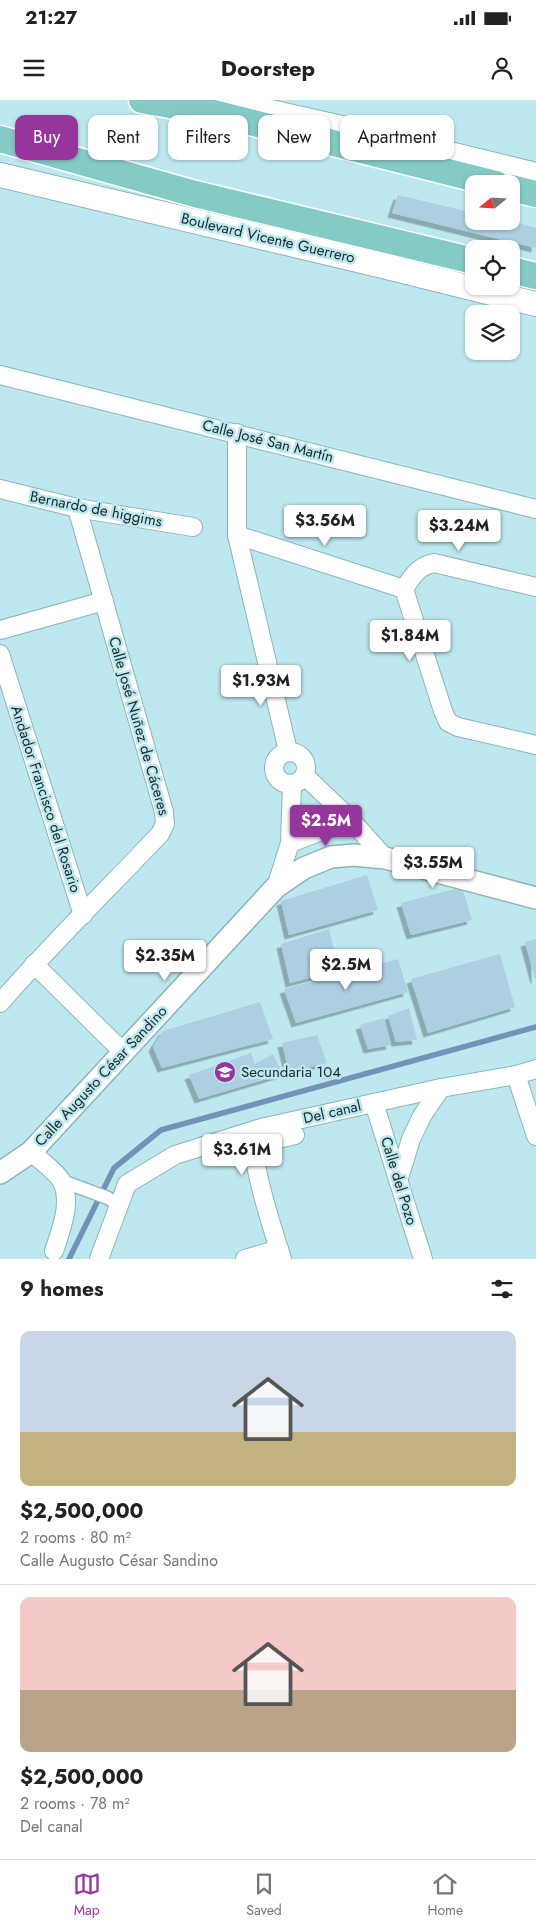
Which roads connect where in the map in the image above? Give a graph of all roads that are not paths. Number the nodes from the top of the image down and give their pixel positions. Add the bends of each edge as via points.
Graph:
1 (142, 100) edge
2 (217, 100) edge
3 (0, 140) edge
4 (0, 175) edge
5 (536, 175) edge
6 (465, 176) edge
7 (520, 190) edge
8 (536, 194) edge
9 (465, 259) edge
10 (520, 272) edge
11 (536, 276) edge
12 (536, 304) edge
13 (0, 375) edge
14 (238, 433) junction
15 (0, 488) edge
16 (77, 508) junction
17 (536, 508) edge
18 (193, 527) dead end
19 (237, 535) junction
20 (536, 587) edge
21 (404, 589) junction
22 (104, 601) junction
23 (0, 630) edge
24 (0, 654) edge
25 (536, 745) edge
26 (288, 751) junction
27 (299, 780) junction
28 (351, 820) junction
29 (290, 843) junction
30 (385, 858) junction
31 (276, 887) junction
32 (536, 898) edge
33 (83, 915) junction
34 (34, 964) junction
35 (0, 1003) edge
36 (124, 1053) junction
37 (536, 1069) edge
38 (516, 1075) junction
39 (441, 1088) junction
40 (374, 1103) junction
41 (296, 1135) dead end
42 (536, 1136) edge
43 (31, 1152) junction
44 (0, 1173) edge
45 (399, 1178) junction
46 (62, 1181) junction
47 (114, 1202) junction
48 (54, 1251) dead end
49 (280, 1254) edge
50 (99, 1259) edge
51 (245, 1259) edge
52 (423, 1259) edge

1 - 6 main road via 214,113
2 - 5 main road
3 - 9 main road via 195,194
4 - 12 main road, Boulevard Vicente Guerrero
7 - 8 main road
10 - 11 main road
13 - 14 street, Calle José San Martín
14 - 17 street, Calle José San Martín
14 - 19 street
15 - 16 street, Bernardo de higgims
16 - 18 street, Bernardo de higgims
16 - 22 street, Calle José Nuñez de Cáceres
19 - 21 street
19 - 26 street
20 - 21 street via 434,563 416,570
21 - 25 street via 448,722
22 - 23 street
22 - 33 street, Calle José Nuñez de Cáceres via 166,824
24 - 33 street, Andador Francisco del Rosario
26 - 27 street via 300,754 306,764
26 - 27 street via 276,760 275,775 282,783
27 - 28 street
27 - 29 street
28 - 29 street
28 - 30 street
29 - 31 street
30 - 31 street, Calle Augusto César Sandino via 331,857 304,868
30 - 32 street, Calle Augusto César Sandino
31 - 36 street, Calle Augusto César Sandino
33 - 34 street, Calle José Nuñez de Cáceres
34 - 35 street, Calle José Nuñez de Cáceres
34 - 36 street
36 - 43 street, Calle Augusto César Sandino
37 - 38 street, Del canal
38 - 39 street, Del canal
38 - 42 street
39 - 40 street, Del canal
39 - 45 street via 422,1116
40 - 45 street, Calle del Pozo
40 - 47 street, Del canal via 261,1128 175,1155 127,1184
41 - 49 street via 266,1143 254,1154
43 - 44 street, Calle Augusto César Sandino
43 - 46 street
45 - 52 street, Calle del Pozo
46 - 47 street
46 - 48 street via 66,1198 64,1221
47 - 50 street, Del canal
49 - 51 street

